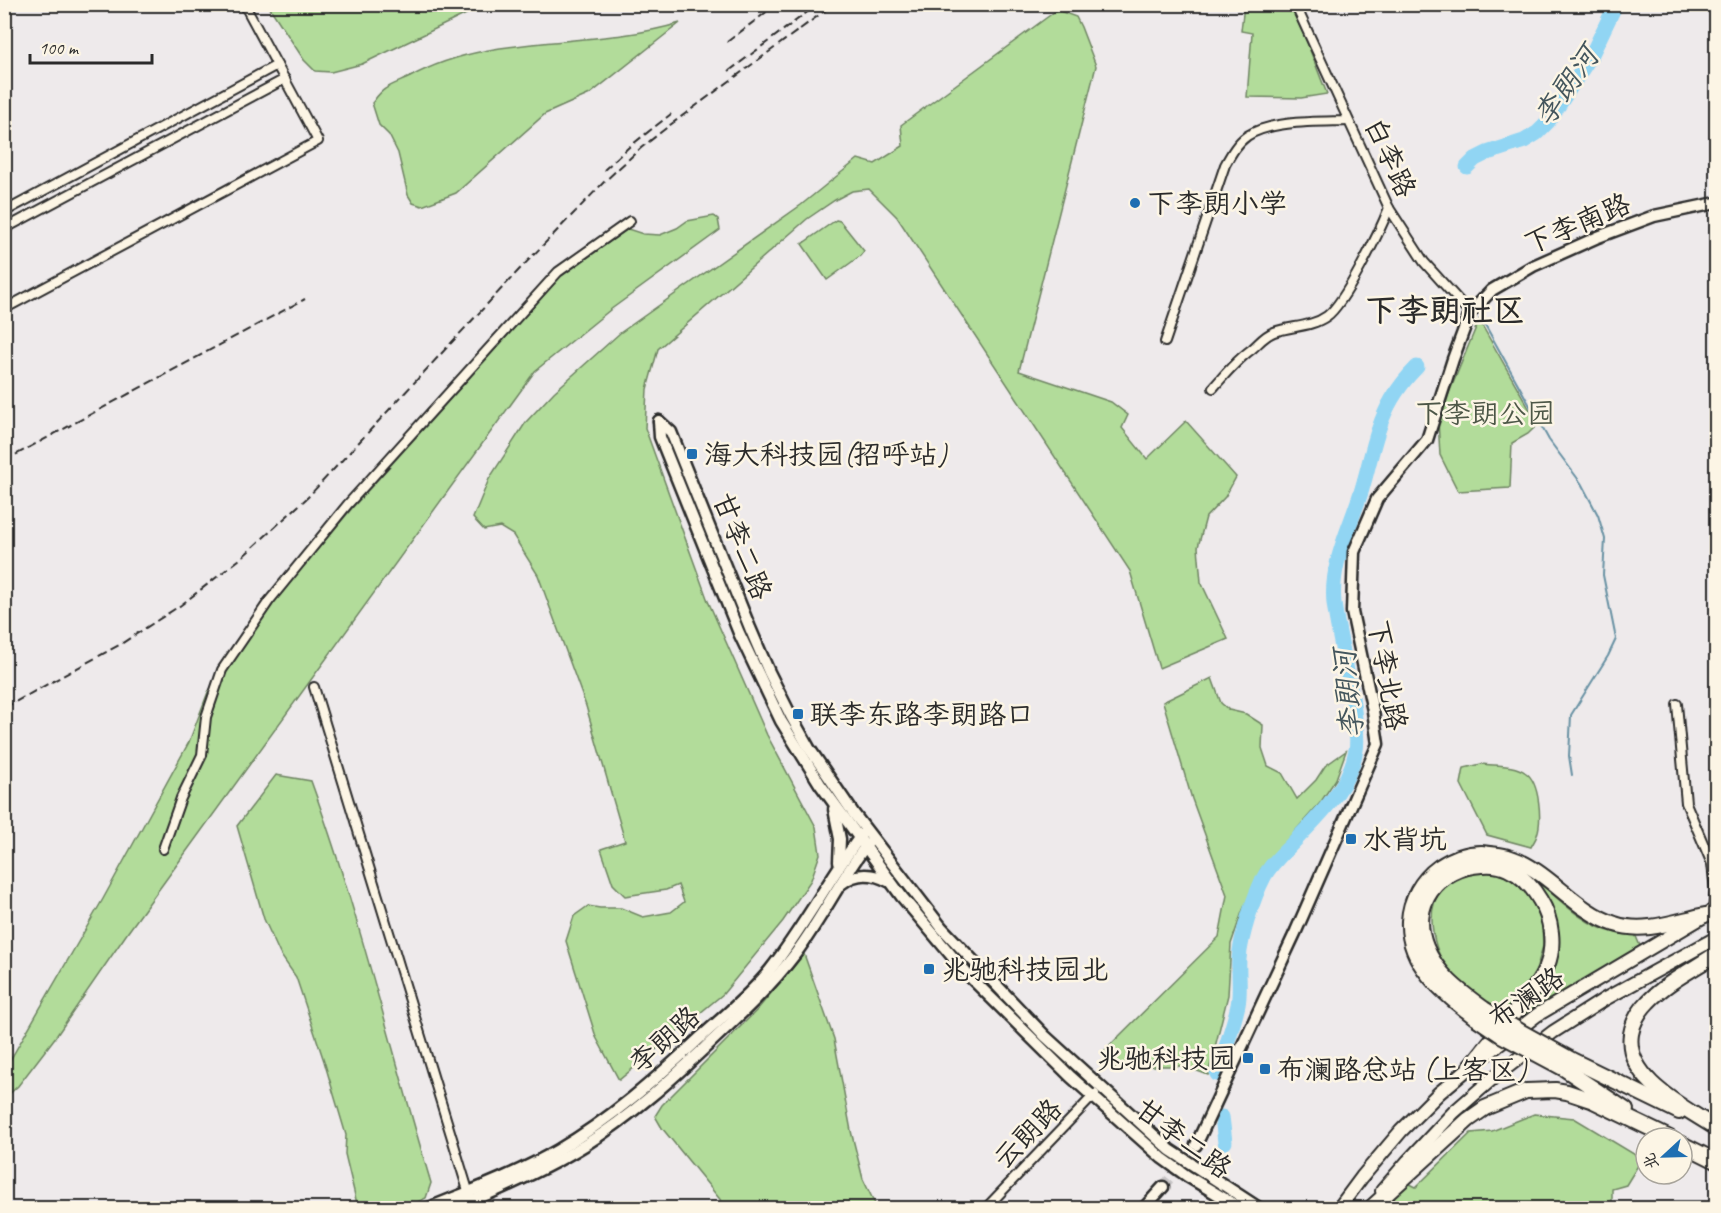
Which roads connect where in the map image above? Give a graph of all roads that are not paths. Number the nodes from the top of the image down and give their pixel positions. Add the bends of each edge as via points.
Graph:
1 (244, 4) edge
2 (1295, 4) edge
3 (277, 65) junction
4 (285, 80) junction
5 (1348, 121) junction
6 (1716, 203) edge
7 (1389, 208) junction
8 (4, 212) edge
9 (630, 221) dead end
10 (4, 229) edge
11 (4, 309) edge
12 (1470, 313) junction
13 (1165, 342) dead end
14 (1213, 388) dead end
15 (314, 687) dead end
16 (1677, 704) dead end
17 (828, 795) junction
18 (865, 838) junction
19 (163, 849) dead end
20 (1714, 866) edge
21 (836, 870) junction
22 (892, 883) junction
23 (837, 888) junction
24 (1711, 912) edge
25 (1716, 938) edge
26 (1716, 954) edge
27 (1480, 1014) junction
28 (1566, 1063) junction
29 (1470, 1067) junction
30 (1097, 1092) junction
31 (1647, 1126) edge
32 (1650, 1126) edge
33 (1716, 1128) edge
34 (1196, 1145) tunnel mouth
35 (1694, 1150) edge
36 (1716, 1161) edge
37 (1163, 1187) tunnel mouth
38 (470, 1197) junction
39 (1340, 1208) edge
40 (429, 1209) edge
41 (454, 1209) edge
42 (986, 1209) edge
43 (1144, 1209) edge
44 (1240, 1209) edge
45 (1259, 1209) edge
46 (1370, 1209) edge

1 - 3 street
2 - 5 street, 白李路
3 - 4 street
3 - 8 street
4 - 10 street
4 - 11 street via 318,141
5 - 7 street, 白李路
5 - 13 street via 1260,129 1234,149 1225,165
6 - 12 main road, 下李南路 via 1654,216 1544,261 1492,290
7 - 12 street, 白李路 via 1424,262
7 - 14 street via 1329,316 1272,332 1237,361
9 - 19 street via 558,272 348,504 269,601 222,670 206,717 202,755
12 - 34 main road, 下李北路 via 1427,440 1377,499 1354,552 1352,612 1378,744
15 - 38 street
16 - 20 street via 1686,802
17 - 18 main road, 甘李二路
17 - 18 main road, 甘李二路 via 781,721 739,633 660,437 659,422 671,432 750,628 791,716
17 - 21 main road via 840,839
18 - 21 main road, 李朗路
18 - 22 main road, 甘李二路
18 - 23 main road, 李朗路
18 - 30 main road, 甘李二路 via 969,958
20 - 24 street
21 - 38 main road, 李朗路 via 768,973 641,1091 581,1136
22 - 23 main road via 861,875
22 - 30 main road, 甘李二路 via 967,974 1037,1044
23 - 38 main road, 李朗路 via 775,980 648,1098 558,1161 513,1184
24 - 27 highway via 1655,926 1617,925 1598,918 1539,873 1507,856 1470,853 1447,862 1431,872 1411,905 1411,941 1434,983
24 - 29 main road, 布澜路 via 1537,1015
25 - 46 main road, 布澜路 via 1591,1008 1502,1071 1454,1112
26 - 33 highway via 1648,1002 1638,1014 1630,1039 1634,1062 1649,1080
27 - 28 highway, bridge via 1522,1033
27 - 29 highway via 1436,966 1421,928 1423,908 1439,881 1473,865 1491,864 1520,876 1534,890 1551,927 1550,946 1547,966 1537,984
28 - 32 highway
28 - 33 highway
29 - 39 main road, 布澜路 via 1401,1131
30 - 42 street, 云朗路
30 - 44 main road, 甘李二路 via 1162,1158
30 - 45 main road, 甘李二路 via 1170,1150
31 - 46 highway via 1567,1092 1526,1091 1485,1108 1468,1120
35 - 36 highway
37 - 43 main road
38 - 40 main road, 李朗路
38 - 41 main road, 李朗路

